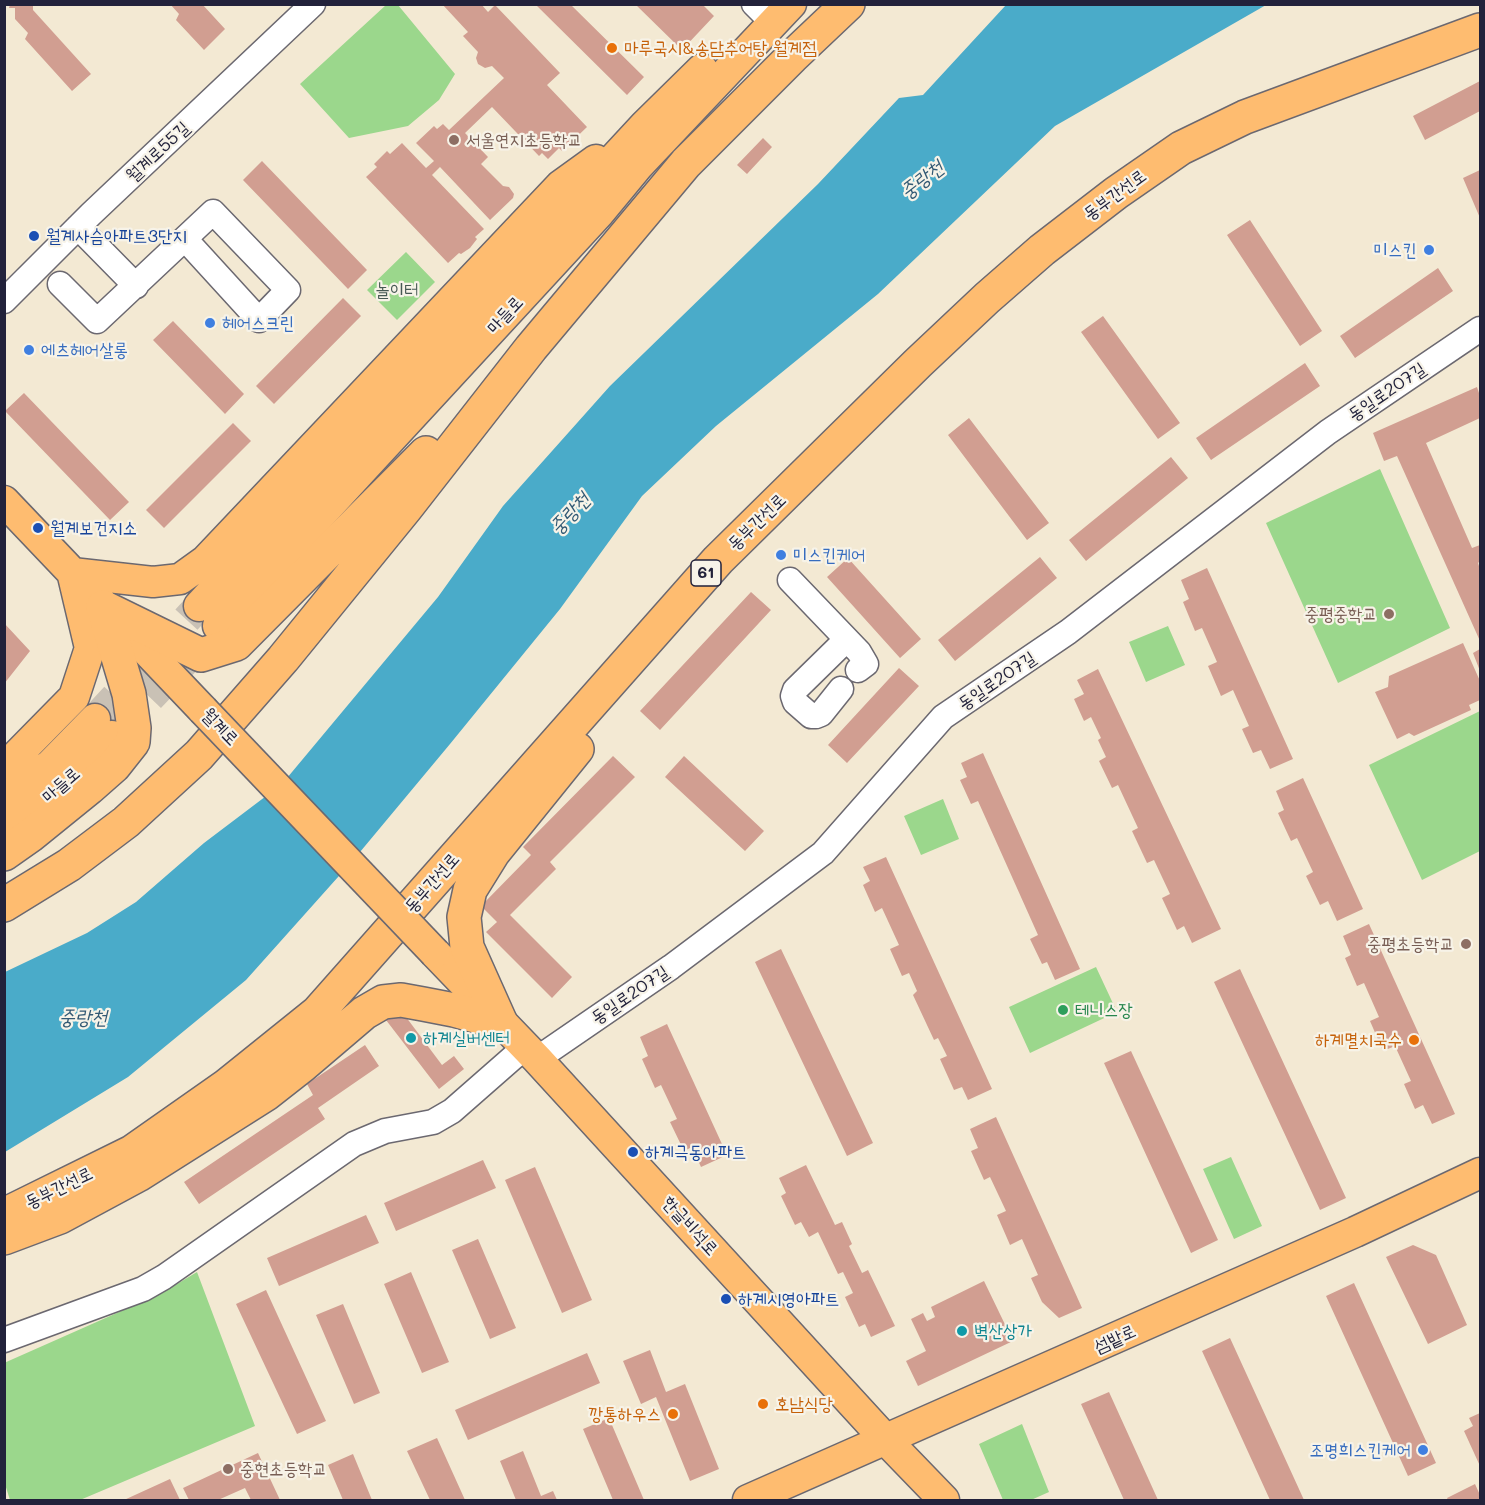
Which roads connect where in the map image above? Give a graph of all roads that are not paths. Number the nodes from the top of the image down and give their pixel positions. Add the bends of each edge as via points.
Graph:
1 (313, 4) edge
2 (848, 4) edge
3 (769, 9) edge
4 (1480, 30) edge
5 (645, 125) junction
6 (78, 227) junction
7 (185, 239) dead end
8 (60, 284) dead end
9 (136, 286) junction
10 (4, 301) edge
11 (1480, 329) edge
12 (531, 348) junction
13 (4, 501) edge
14 (406, 508) junction
15 (718, 560) junction
16 (72, 573) junction
17 (790, 580) dead end
18 (103, 607) junction
19 (846, 640) junction
20 (858, 670) dead end
21 (841, 689) dead end
22 (4, 763) edge
23 (4, 798) edge
24 (4, 827) edge
25 (4, 854) edge
26 (4, 887) edge
27 (4, 905) edge
28 (435, 953) joint
29 (501, 1023) junction
30 (531, 1053) junction
31 (1480, 1173) edge
32 (4, 1215) edge
33 (4, 1238) edge
34 (4, 1340) edge
35 (886, 1440) junction
36 (748, 1500) edge
37 (944, 1500) edge

1 - 6 street, 월계로55길
2 - 12 highway via 686,163
3 - 5 main road, 마들로
3 - 5 main road, 마들로 via 600,212 209,616
4 - 15 highway, 동부간선로 / 61 via 1245,117 1181,148 1116,193 987,298
5 - 16 main road via 560,186 205,561 180,579 153,582
6 - 9 street
6 - 10 street, 월계로55길
7 - 9 street
8 - 9 street via 97,321
11 - 30 street, 동일로207길 via 1328,432 1068,632 943,717 823,853 671,967
12 - 14 highway
12 - 18 highway via 236,644 201,655
13 - 16 main road, 월계로
14 - 26 highway via 372,535 262,665 148,783 38,867
14 - 27 highway via 276,668 199,755 96,845
15 - 29 highway via 681,618 493,853 470,890 464,918 467,947
15 - 32 highway, 동부간선로 / 61 via 318,1012 226,1086 132,1152
16 - 18 main road, 월계로
16 - 22 main road via 90,648 74,697 15,757
17 - 19 street
18 - 25 highway via 129,694 133,742 89,788
18 - 28 main road, 월계로, bridge
19 - 20 street via 866,662
19 - 21 street via 793,696 811,716 816,716
23 - 24 main road, 마들로 via 104,728 66,782
28 - 29 main road, 한글비석로
29 - 30 main road, 한글비석로
29 - 33 highway via 401,1000 383,1002 364,1013 266,1094 138,1175 60,1217
30 - 34 street, 동일로207길 via 433,1122 385,1131 354,1143 164,1277
30 - 35 main road, 한글비석로
31 - 35 main road, 섬밭로
35 - 36 main road, 섬밭로
35 - 37 main road, 한글비석로

